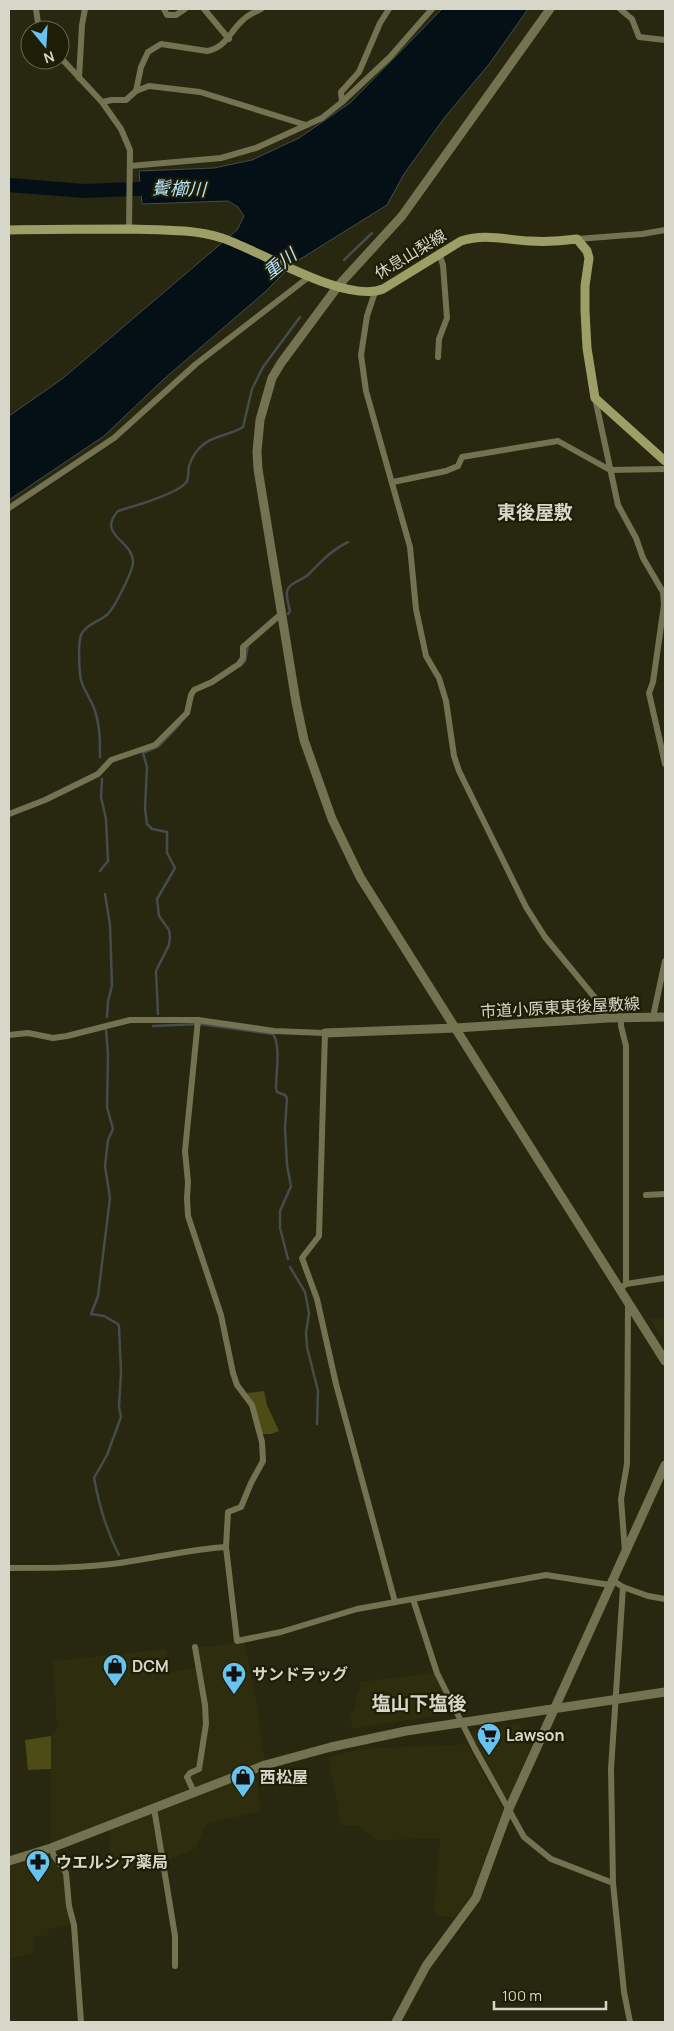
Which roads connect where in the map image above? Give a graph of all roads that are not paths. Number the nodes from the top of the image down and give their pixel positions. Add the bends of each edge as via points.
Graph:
1 (85, 9) edge
2 (164, 9) edge
3 (185, 9) edge
4 (204, 9) edge
5 (260, 9) edge
6 (389, 9) edge
7 (432, 9) edge
8 (550, 9) edge
9 (620, 9) edge
10 (229, 39) junction
11 (665, 40) edge
12 (70, 69) edge
13 (79, 78) junction
14 (136, 91) junction
15 (102, 102) junction
16 (342, 102) junction
17 (306, 125) junction
18 (130, 166) junction
19 (129, 229) junction
20 (9, 230) edge
21 (665, 230) edge
22 (577, 239) junction
23 (439, 253) junction
24 (308, 275) junction
25 (338, 286) junction
26 (376, 292) junction
27 (438, 357) dead end
28 (595, 398) junction
29 (665, 461) edge
30 (665, 469) edge
31 (610, 470) junction
32 (393, 482) junction
33 (9, 508) edge
34 (281, 614) junction
35 (665, 764) edge
36 (9, 814) edge
37 (665, 961) edge
38 (653, 1017) junction
39 (665, 1017) edge
40 (608, 1018) junction
41 (621, 1018) junction
42 (197, 1023) junction
43 (456, 1028) junction
44 (324, 1033) junction
45 (9, 1036) edge
46 (665, 1194) edge
47 (646, 1195) dead end
48 (665, 1278) edge
49 (623, 1286) junction
50 (628, 1302) junction
51 (665, 1361) edge
52 (665, 1465) edge
53 (226, 1547) junction
54 (625, 1551) junction
55 (9, 1568) edge
56 (611, 1582) junction
57 (623, 1587) junction
58 (413, 1599) junction
59 (665, 1599) edge
60 (395, 1602) junction
61 (195, 1647) dead end
62 (665, 1692) edge
63 (615, 1699) junction
64 (554, 1709) junction
65 (461, 1723) junction
66 (194, 1792) junction
67 (154, 1808) junction
68 (508, 1811) junction
69 (51, 1848) junction
70 (9, 1861) edge
71 (613, 1883) junction
72 (175, 1966) dead end
73 (81, 2022) edge
74 (396, 2022) edge
75 (630, 2022) edge

1 - 13 street
2 - 3 street via 167,15 176,15
4 - 10 street
5 - 10 street via 242,21
6 - 16 street via 360,72 342,92
7 - 16 street via 390,56
8 - 25 street via 402,216
9 - 11 street via 632,19 639,37
10 - 14 street via 207,51 162,44 148,52
12 - 13 street
13 - 15 street
14 - 15 street via 126,100
14 - 17 street via 149,86 200,92
15 - 18 street via 121,129 130,150
16 - 17 street via 322,118
17 - 18 street via 256,148 221,158
18 - 19 street
19 - 20 main road, 休息山梨線
19 - 24 main road, 休息山梨線 via 184,230 222,238
21 - 22 street
22 - 23 main road, 休息山梨線 via 531,241 474,237
22 - 28 main road via 589,258 584,311
23 - 26 main road, 休息山梨線
23 - 27 street via 443,265 447,318 439,339
24 - 25 main road, 休息山梨線
24 - 33 street via 196,364 114,438
25 - 26 main road, 休息山梨線
25 - 34 street via 280,363 272,378 260,420 258,469
26 - 32 street via 367,316 361,355 366,391
28 - 29 main road
28 - 31 street
30 - 31 street
31 - 32 street via 558,441 462,457 458,466 446,471
31 - 35 street via 618,505 663,592 664,605 649,693
32 - 40 street via 410,547 416,609 426,656 439,678 446,701 459,771 526,907 545,937 605,1010
34 - 36 street via 244,646 239,664 194,690 187,713 155,745 111,760 98,774
34 - 43 street via 301,726 310,761 332,819 360,877
37 - 38 street
38 - 39 street, 市道小原東東後屋敷線
38 - 41 street, 市道小原東東後屋敷線
40 - 41 street, 市道小原東東後屋敷線
40 - 43 street, 市道小原東東後屋敷線
41 - 49 street via 626,1046
42 - 44 street
42 - 45 street via 130,1020 52,1038 28,1033
42 - 53 street via 185,1151 188,1216 220,1315 233,1373 237,1385 252,1404 262,1442 263,1462 241,1507 228,1512
43 - 44 street, 市道小原東東後屋敷線
43 - 49 street
44 - 60 street via 319,1236 302,1258 317,1300 336,1384
46 - 47 street
48 - 49 street
49 - 50 street
50 - 51 street
50 - 54 street via 627,1464 621,1499
52 - 54 street
53 - 55 street via 173,1552 119,1563
53 - 60 street via 237,1641
54 - 56 street
56 - 57 street
56 - 58 street via 546,1575
56 - 64 street
57 - 59 street
57 - 63 street
58 - 60 street
58 - 65 street via 437,1673
61 - 66 street via 206,1724 200,1769 187,1777
62 - 63 street
63 - 64 street
63 - 71 street via 611,1769
64 - 65 street
64 - 68 street
65 - 66 street via 331,1746
65 - 68 street
66 - 67 street
67 - 69 street
67 - 72 street via 175,1936
68 - 71 street via 524,1837 551,1859
68 - 74 street via 476,1898 426,1966
69 - 70 street
69 - 73 street via 66,1873 74,1925
71 - 75 street

